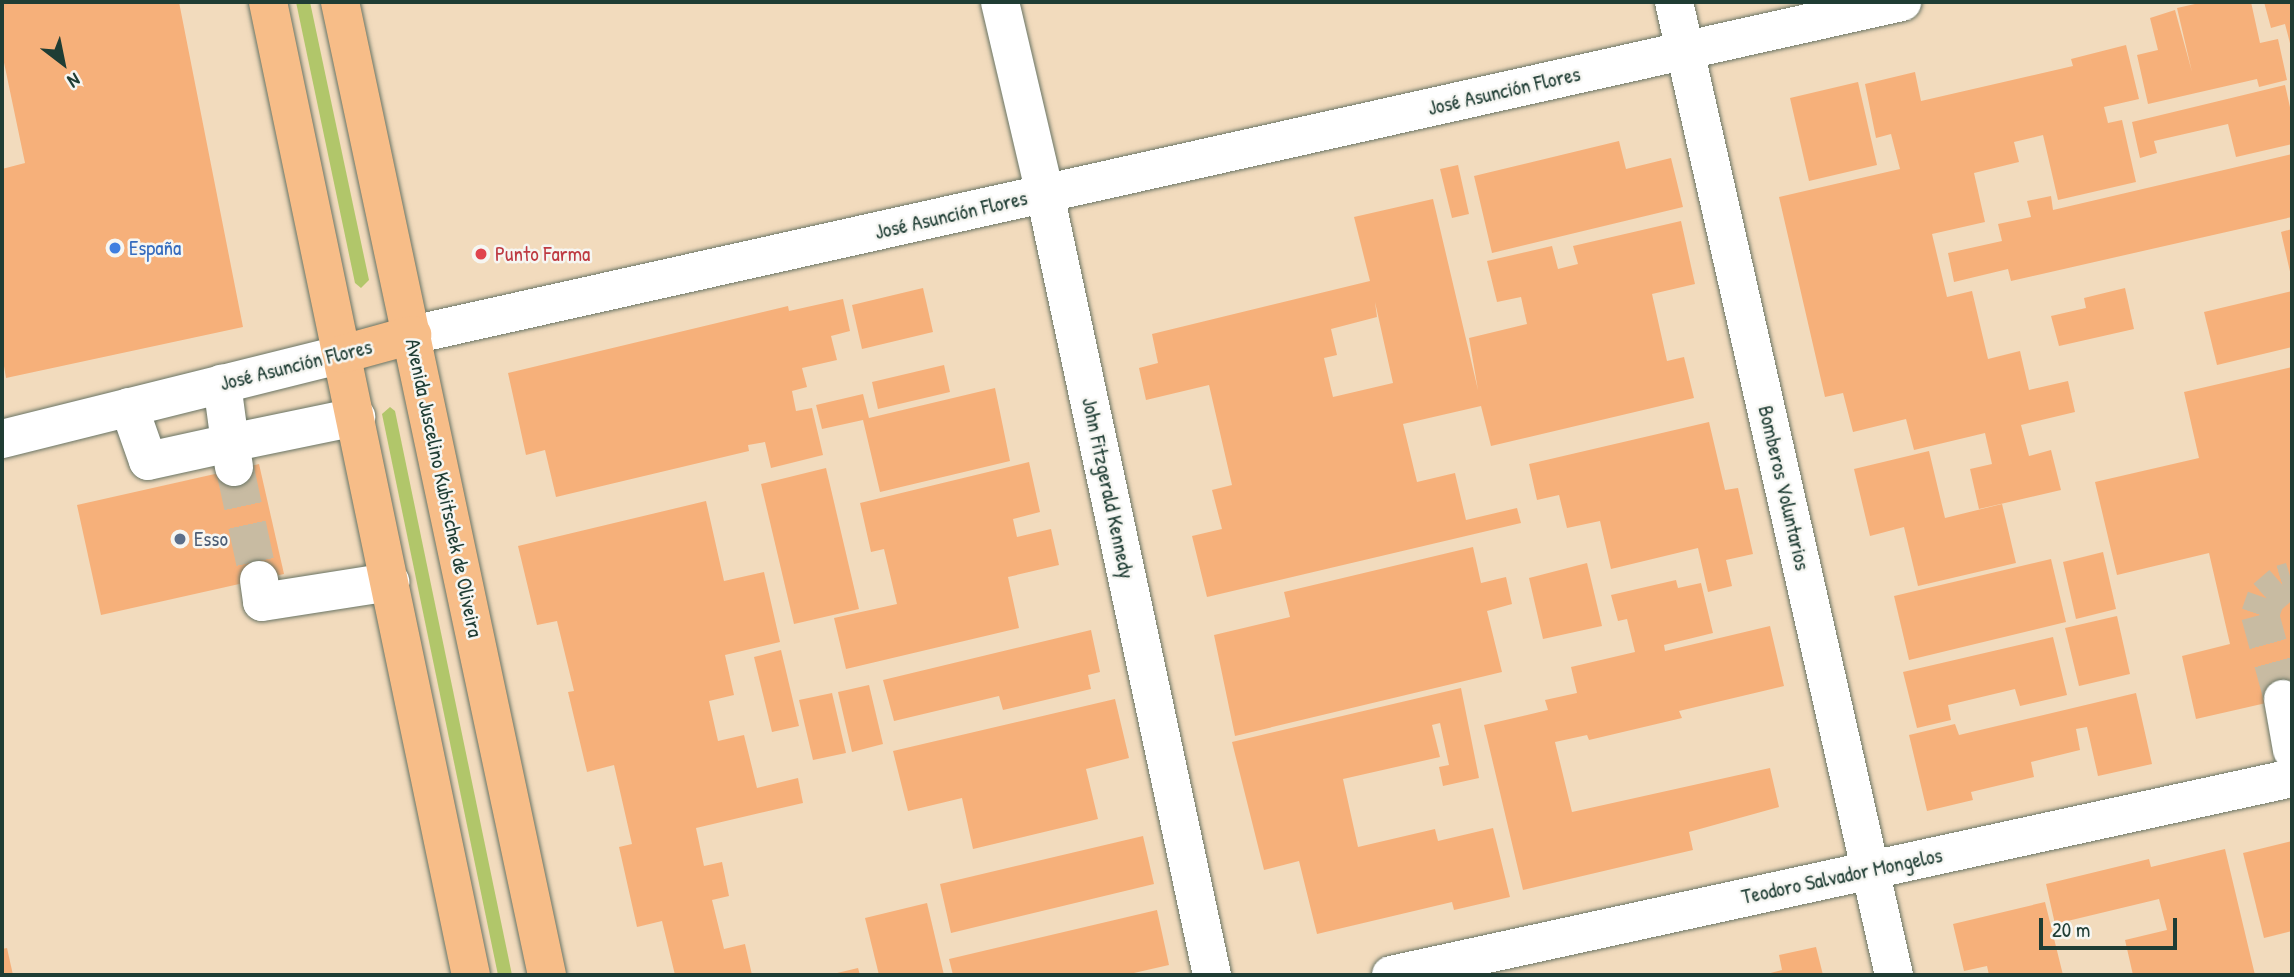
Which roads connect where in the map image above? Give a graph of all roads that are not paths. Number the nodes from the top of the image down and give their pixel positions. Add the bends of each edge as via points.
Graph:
1 (268, 2) edge
2 (340, 2) edge
3 (1000, 2) edge
4 (1674, 2) edge
5 (1902, 2) edge
6 (1685, 51) junction
7 (1045, 194) junction
8 (412, 335) junction
9 (343, 354) junction
10 (222, 384) junction
11 (129, 407) junction
12 (356, 417) junction
13 (2, 439) edge
14 (233, 456) junction
15 (260, 580) tunnel mouth
16 (390, 582) junction
17 (2283, 699) tunnel mouth
18 (2292, 750) edge
19 (2292, 778) edge
20 (1870, 870) junction
21 (471, 975) edge
22 (547, 975) edge
23 (1212, 975) edge
24 (1391, 975) edge
25 (1894, 975) edge

1 - 9 main road
2 - 8 main road, Avenida Juscelino Kubitschek de Oliveira
3 - 7 street, John Fitzgerald Kennedy
4 - 6 street, Bomberos Voluntarios
5 - 6 street, José Asunción Flores
6 - 7 street, José Asunción Flores
6 - 20 street, Bomberos Voluntarios
7 - 8 street, José Asunción Flores
7 - 23 street, John Fitzgerald Kennedy
8 - 9 main road, José Asunción Flores
8 - 22 main road, Avenida Juscelino Kubitschek de Oliveira
9 - 10 street, José Asunción Flores
9 - 12 main road
10 - 11 street, José Asunción Flores
10 - 14 street
11 - 13 street, José Asunción Flores
11 - 14 street via 148,461
12 - 14 street
12 - 16 main road
15 - 16 street via 262,601
16 - 21 main road
17 - 18 street
19 - 20 street, Teodoro Salvador Mongelos
20 - 24 street, Teodoro Salvador Mongelos
20 - 25 street, Bomberos Voluntarios

